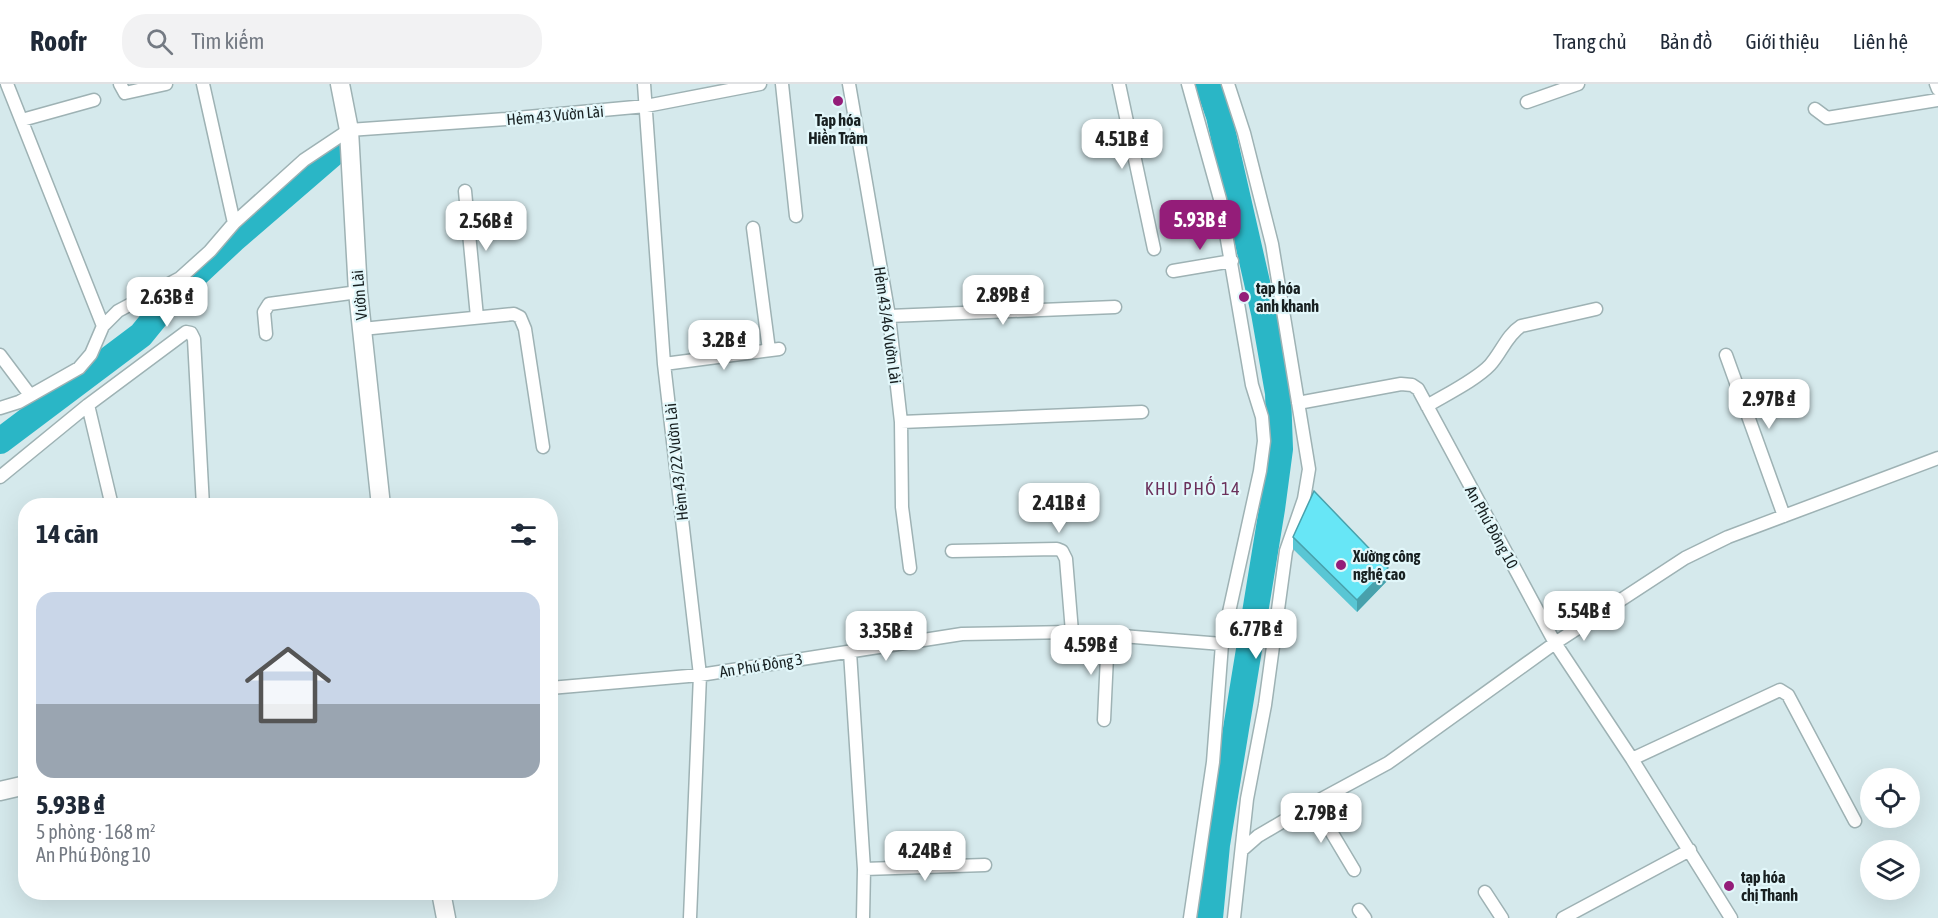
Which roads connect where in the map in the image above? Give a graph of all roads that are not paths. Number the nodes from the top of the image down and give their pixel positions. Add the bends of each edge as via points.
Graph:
1 (7, 84) edge
2 (120, 84) edge
3 (166, 84) edge
4 (203, 84) edge
5 (340, 84) edge
6 (644, 84) edge
7 (760, 84) edge
8 (782, 84) edge
9 (849, 84) edge
10 (1119, 84) edge
11 (1188, 84) edge
12 (1227, 84) edge
13 (1578, 84) edge
14 (1936, 84) edge
15 (1938, 89) edge
16 (94, 100) dead end
17 (1938, 100) edge
18 (1527, 102) dead end
19 (646, 106) junction
20 (1815, 109) dead end
21 (22, 120) junction
22 (349, 130) junction
23 (465, 191) dead end
24 (796, 216) dead end
25 (234, 224) junction
26 (753, 228) dead end
27 (1154, 249) dead end
28 (1232, 261) junction
29 (1173, 271) dead end
30 (358, 292) junction
31 (1115, 307) dead end
32 (1596, 309) dead end
33 (889, 316) junction
34 (477, 317) junction
35 (103, 326) junction
36 (362, 329) junction
37 (266, 334) dead end
38 (1726, 355) dead end
39 (0, 356) edge
40 (664, 364) junction
41 (30, 395) junction
42 (1298, 403) junction
43 (88, 405) junction
44 (1427, 406) junction
45 (0, 408) edge
46 (1142, 412) dead end
47 (901, 422) junction
48 (543, 447) dead end
49 (1938, 458) edge
50 (0, 477) edge
51 (110, 498) edge
52 (203, 498) edge
53 (380, 498) edge
54 (1784, 516) junction
55 (952, 551) dead end
56 (910, 568) dead end
57 (1072, 632) junction
58 (1108, 635) junction
59 (1555, 643) junction
60 (1222, 644) junction
61 (850, 652) junction
62 (700, 675) junction
63 (558, 687) edge
64 (1104, 720) dead end
65 (1632, 759) junction
66 (18, 787) edge
67 (0, 791) edge
68 (1314, 803) junction
69 (1855, 820) dead end
70 (1242, 850) junction
71 (1690, 850) junction
72 (985, 865) dead end
73 (864, 869) junction
74 (1354, 870) dead end
75 (1485, 892) dead end
76 (443, 900) edge
77 (446, 918) edge
78 (690, 918) edge
79 (863, 918) edge
80 (1190, 918) edge
81 (1234, 918) edge
82 (1502, 918) edge
83 (1563, 918) edge
84 (1731, 918) edge

1 - 21 street
2 - 3 street via 123,92 130,93
4 - 25 street
5 - 22 main road, Vườn Lài
6 - 19 street, Hẻm 43/22 Vườn Lài
7 - 19 street, Hẻm 43 Vườn Lài
8 - 24 street
9 - 33 street, Hẻm 43/46 Vườn Lài
10 - 27 street
11 - 28 street via 1220,199
12 - 42 street via 1244,133 1272,244
13 - 18 street
14 - 15 street
16 - 21 street
17 - 20 street via 1827,118
19 - 22 street, Hẻm 43 Vườn Lài
19 - 40 street, Hẻm 43/22 Vườn Lài
21 - 35 street
22 - 25 street via 304,160
22 - 30 main road, Vườn Lài
23 - 34 street
25 - 35 street via 180,278 118,311
26 - 40 street via 774,349
28 - 29 street
28 - 60 street via 1264,441
30 - 36 main road, Vườn Lài
30 - 37 street via 269,304 264,312
31 - 33 street
32 - 44 street via 1521,326 1488,368
33 - 47 street, Hẻm 43/46 Vườn Lài
34 - 36 street
34 - 48 street via 514,314 523,321
35 - 41 street via 91,354 79,368
36 - 53 main road, Vườn Lài
38 - 54 street
39 - 41 street
40 - 62 street, Hẻm 43/22 Vườn Lài
41 - 45 street
42 - 44 street, An Phú Đông 10 via 1401,384 1418,389
42 - 70 street via 1309,468 1304,499 1286,551
43 - 50 street
43 - 51 street
43 - 52 street via 177,338 191,333
44 - 59 street, An Phú Đông 10
46 - 47 street
47 - 56 street, Hẻm 43/46 Vườn Lài via 902,507
49 - 54 street
54 - 59 street via 1685,558
55 - 57 street via 1062,551
57 - 58 street, An Phú Đông 3
57 - 61 street, An Phú Đông 3 via 962,634
58 - 60 street, An Phú Đông 3
58 - 64 street
59 - 65 street, An Phú Đông 10
59 - 68 street via 1388,763
60 - 80 street via 1213,762
61 - 62 street, An Phú Đông 3
61 - 73 street
62 - 63 street, An Phú Đông 3
62 - 78 street, Hẻm 43/22 Vườn Lài
65 - 69 street via 1780,690 1788,694
65 - 71 street, An Phú Đông 10
66 - 67 main road
68 - 70 street
68 - 74 street
70 - 81 street
71 - 83 street
71 - 84 street, An Phú Đông 10
72 - 73 street
73 - 79 street
75 - 82 street
76 - 77 main road

